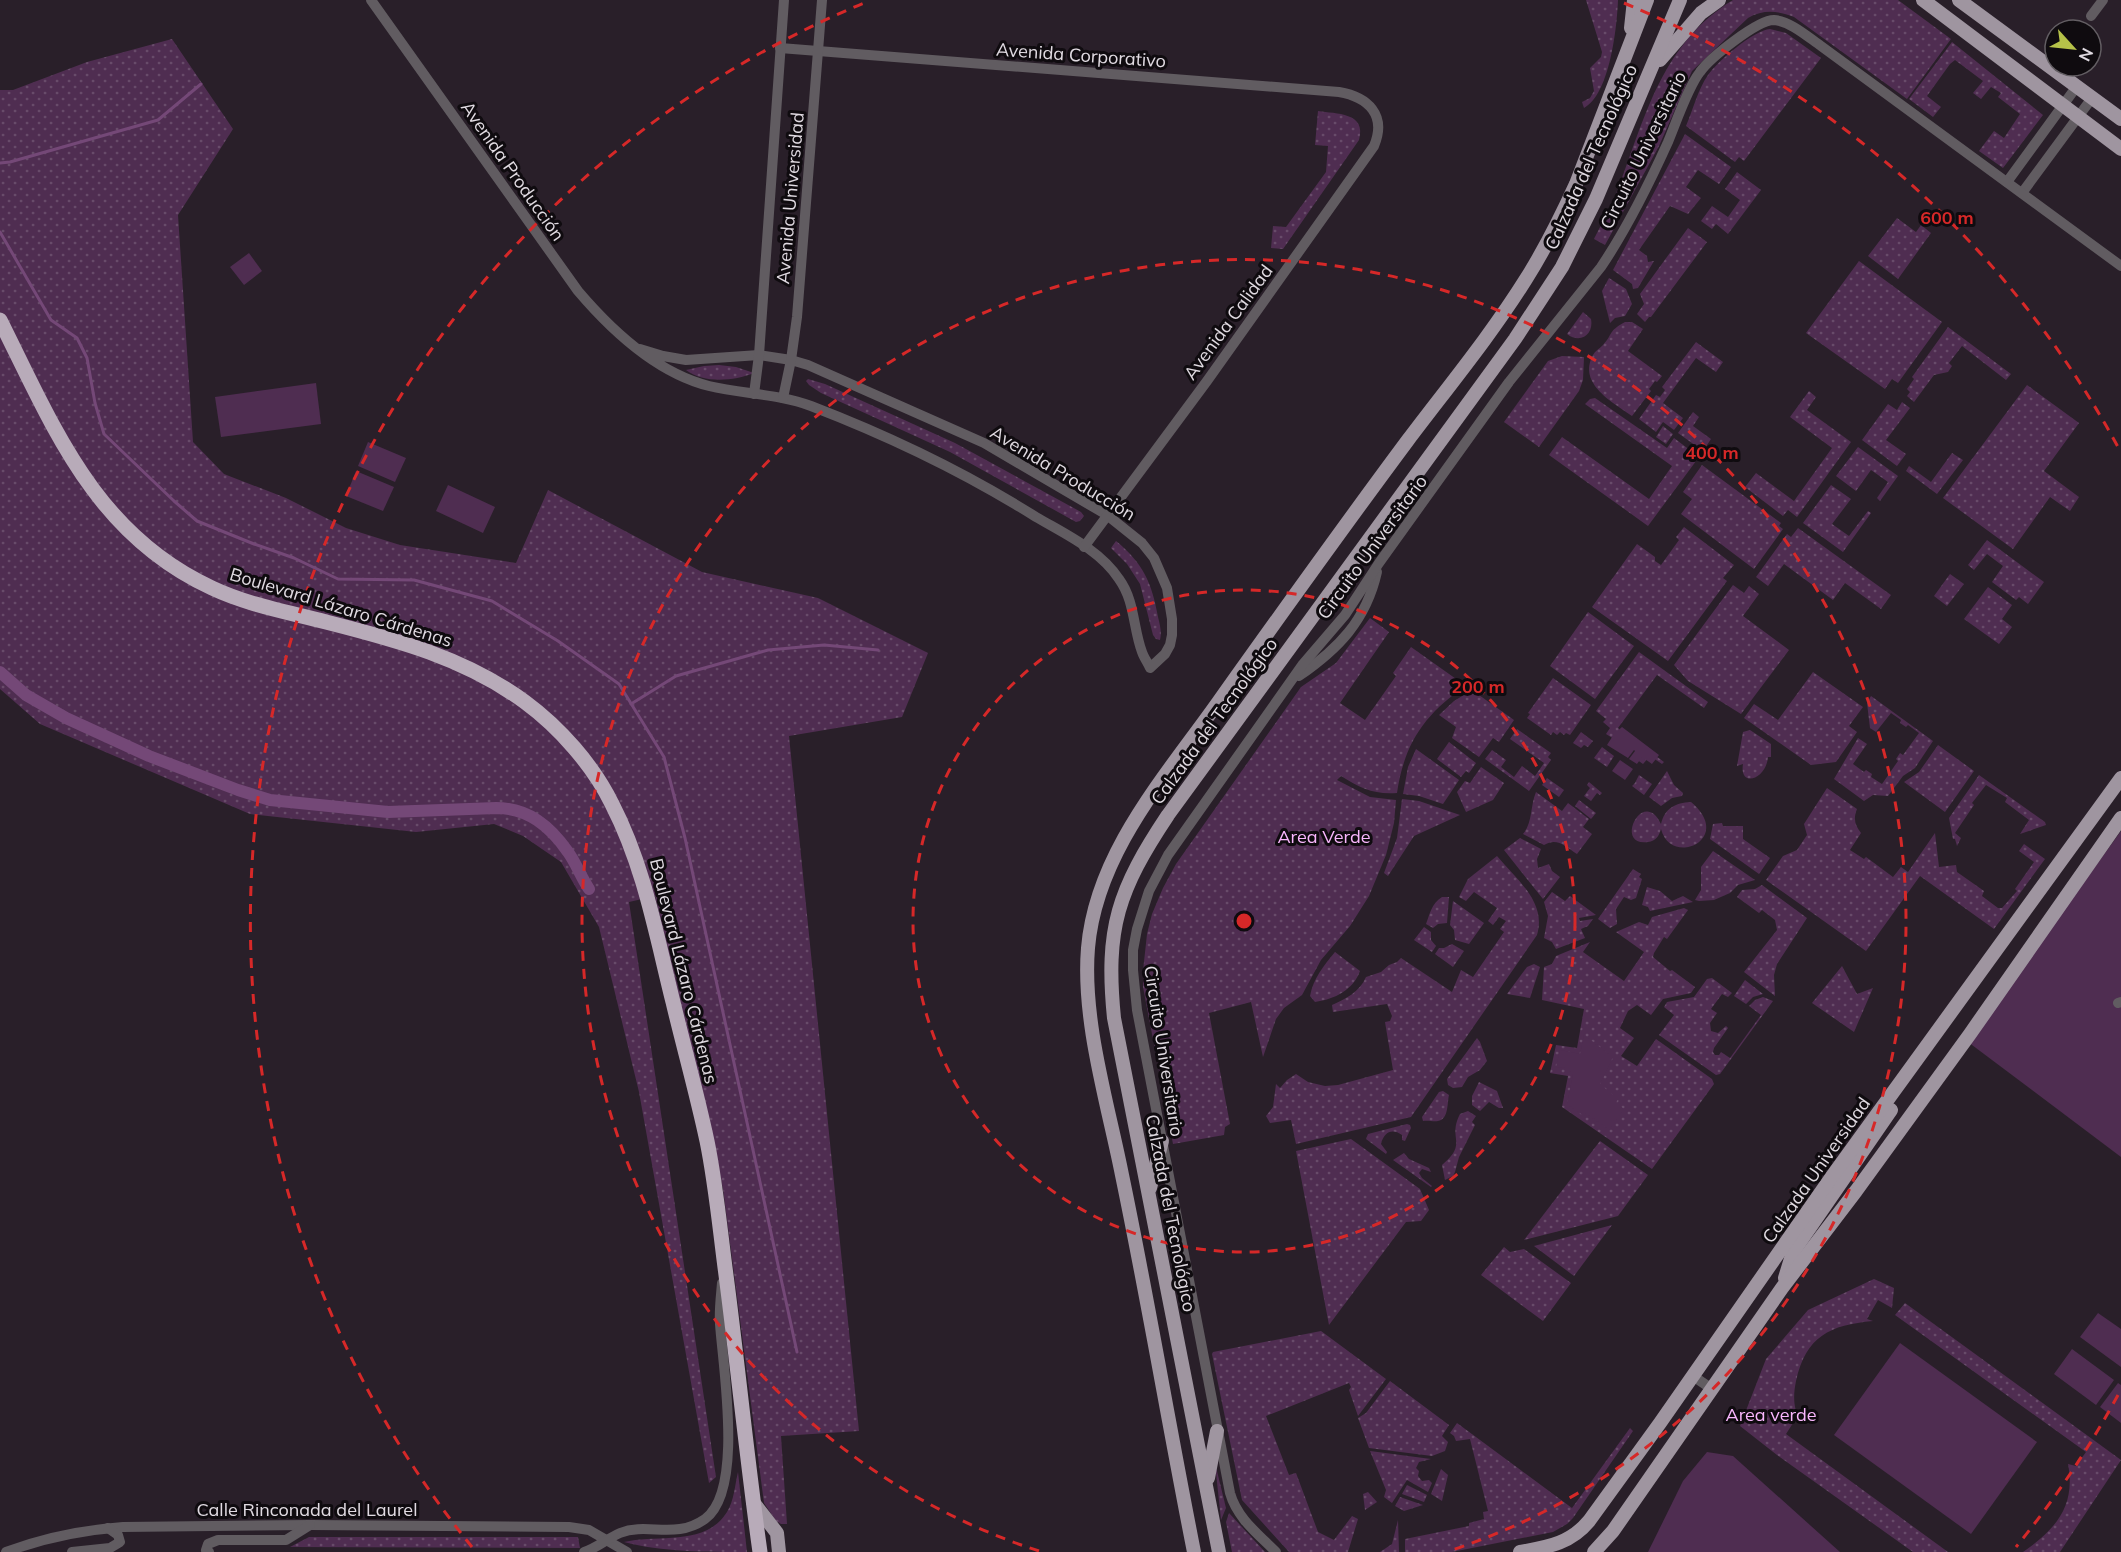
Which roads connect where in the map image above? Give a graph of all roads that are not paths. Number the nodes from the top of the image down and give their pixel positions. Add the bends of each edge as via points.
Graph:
1 (371, 0) edge
2 (784, 0) edge
3 (822, 0) edge
4 (1634, 0) edge
5 (1647, 0) edge
6 (1680, 0) edge
7 (1719, 0) edge
8 (1923, 0) edge
9 (1959, 0) edge
10 (2103, 0) edge
11 (2091, 16) dead end
12 (780, 48) junction
13 (819, 51) junction
14 (1626, 52) junction
15 (1648, 76) junction
16 (2077, 86) junction
17 (2092, 98) junction
18 (2062, 106) junction
19 (1373, 110) joint
20 (2078, 117) junction
21 (2121, 119) edge
22 (2121, 149) edge
23 (2007, 182) junction
24 (2022, 193) junction
25 (2121, 266) edge
26 (0, 320) edge
27 (640, 349) junction
28 (759, 355) junction
29 (791, 360) junction
30 (754, 394) junction
31 (783, 398) junction
32 (1107, 515) junction
33 (1084, 547) junction
34 (2121, 778) edge
35 (2121, 818) edge
36 (1906, 1075) junction
37 (1162, 1141) junction
38 (1148, 1193) junction
39 (724, 1261) junction
40 (1782, 1288) junction
41 (1693, 1376) junction
42 (1712, 1389) junction
43 (1191, 1405) junction
44 (1167, 1409) junction
45 (1217, 1431) junction
46 (1207, 1486) junction
47 (753, 1502) junction
48 (310, 1525) junction
49 (108, 1528) junction
50 (608, 1540) junction
51 (1195, 1551) edge
52 (6, 1552) edge
53 (72, 1552) edge
54 (209, 1552) edge
55 (584, 1552) edge
56 (627, 1552) edge
57 (760, 1552) edge
58 (779, 1552) edge
59 (1219, 1552) edge
60 (1276, 1552) edge
61 (1520, 1552) edge
62 (1594, 1552) edge

1 - 27 street, Avenida Producción via 578,291 602,318
2 - 12 street, Avenida Universidad
3 - 13 street, Avenida Universidad
4 - 14 main road
5 - 14 main road, Calzada del Tecnológico
6 - 15 main road, Calzada del Tecnológico
7 - 15 main road via 1694,20
8 - 18 main road
9 - 16 main road
10 - 11 street
12 - 13 street, Avenida Corporativo
12 - 28 street, Avenida Universidad
13 - 19 street, Avenida Corporativo via 1339,92 1359,98
13 - 29 street, Avenida Universidad
14 - 44 main road, Calzada del Tecnológico via 1576,184 1525,281 1158,787 1121,843 1098,893 1088,947 1091,1023
15 - 38 main road, Calzada del Tecnológico via 1596,199 1540,301 1168,815 1130,877 1114,930 1110,983
16 - 17 main road
16 - 18 street
17 - 20 street
17 - 21 main road
18 - 20 main road
18 - 23 street
19 - 32 street, Avenida Calidad via 1378,127 1374,146
20 - 22 main road
20 - 24 street
23 - 24 street, Circuito Universitario
23 - 37 street, Circuito Universitario via 1788,24 1776,20 1758,24 1699,72 1614,248 1509,382 1157,873 1141,910 1133,970
24 - 25 street, Circuito Universitario
26 - 39 highway, Boulevard Lázaro Cárdenas via 82,475 124,528 149,549 177,570 247,602 383,636 460,664 527,703 584,760 610,800 645,885 706,1140
27 - 28 street, Avenida Producción via 686,360
27 - 30 street, Avenida Producción via 678,376
28 - 29 street, Avenida Producción
28 - 30 street, Avenida Universidad
29 - 31 street, Avenida Universidad
29 - 32 street, Avenida Producción via 838,376 984,443
30 - 31 street, Avenida Producción
31 - 33 street, Avenida Producción via 921,454 1019,506
32 - 33 street, Avenida Calidad
32 - 33 street, Avenida Producción via 1142,543 1154,558 1167,588 1172,619 1170,645 1150,668 1125,590 1111,568
34 - 36 main road, Calzada Universidad
35 - 40 main road via 1963,1044
36 - 40 main road via 1893,1107 1793,1252
36 - 41 main road, Calzada Universidad
37 - 38 main road
37 - 45 street, Circuito Universitario
38 - 43 main road, Calzada del Tecnológico
39 - 47 highway, Boulevard Lázaro Cárdenas
39 - 50 street via 720,1323 728,1442 727,1472 719,1502 704,1520 685,1529 632,1531
40 - 42 main road
41 - 42 street
41 - 61 main road, Calzada Universidad via 1581,1530 1561,1543
42 - 62 main road via 1613,1531
43 - 44 main road
43 - 46 main road, Calzada del Tecnológico
44 - 51 main road, Calzada del Tecnológico
45 - 46 main road
45 - 60 street, Circuito Universitario via 1233,1504
46 - 59 main road, Calzada del Tecnológico
47 - 57 highway, Boulevard Lázaro Cárdenas
47 - 58 main road via 777,1533
48 - 49 street, Calle Rinconada del Laurel
48 - 50 street, Calle Rinconada del Laurel via 569,1527 589,1530
48 - 54 street via 286,1540 218,1540 208,1544
49 - 52 street, Calle Rinconada del Laurel via 48,1539
49 - 53 street via 118,1535 120,1542 110,1548
50 - 55 street
50 - 56 street, Calle Rinconada del Laurel

